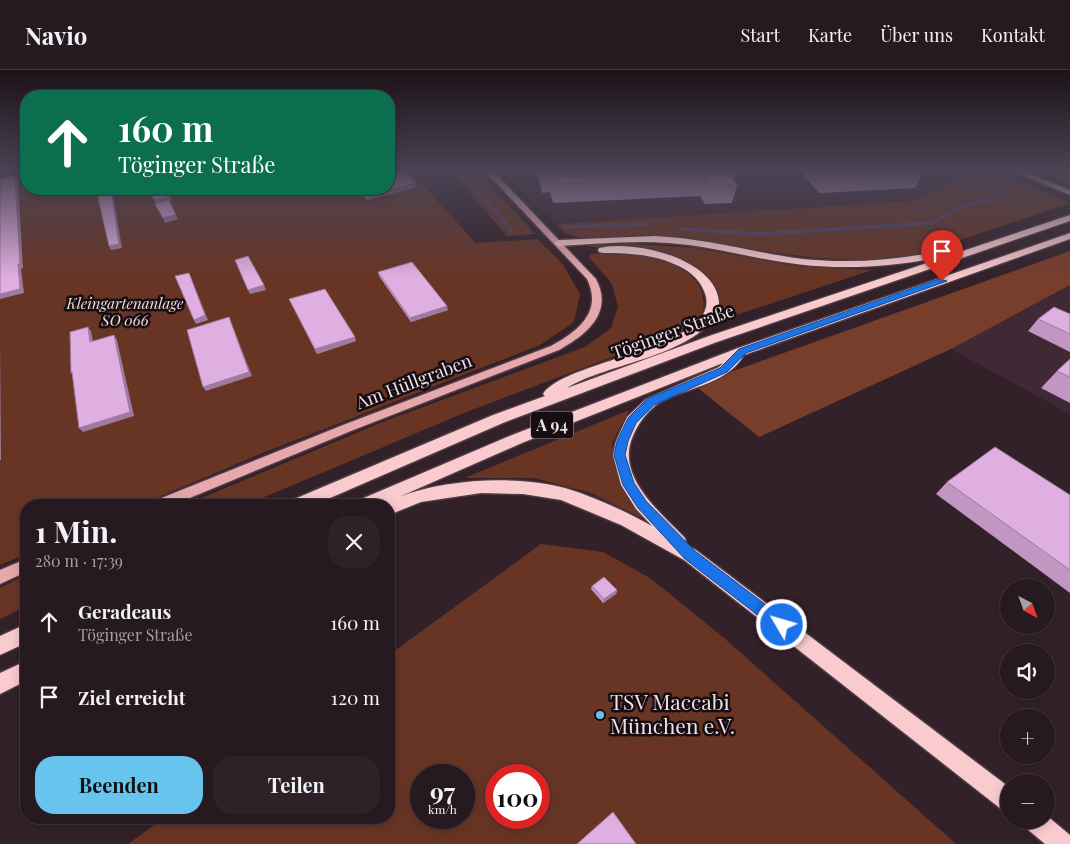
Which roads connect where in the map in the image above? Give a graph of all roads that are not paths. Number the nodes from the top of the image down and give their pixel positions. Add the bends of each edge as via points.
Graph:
1 (523, 206) edge
2 (1070, 218) edge
3 (1070, 236) edge
4 (1007, 239) junction
5 (559, 243) junction
6 (569, 253) junction
7 (742, 351) junction
8 (534, 406) junction
9 (174, 499) edge
10 (312, 499) edge
11 (379, 499) edge
12 (395, 506) edge
13 (690, 555) junction
14 (20, 569) edge
15 (0, 578) edge
16 (20, 636) edge
17 (0, 646) edge
18 (20, 674) edge
19 (0, 684) edge
20 (1000, 794) edge

1 - 5 main road, Am Hüllgraben
2 - 4 highway, Töginger Straße / A 94
3 - 7 highway, A 94
4 - 5 highway via 985,238 941,254 862,265 814,264 669,240
4 - 8 highway, Töginger Straße / A 94 via 713,339
5 - 6 main road, Am Hüllgraben
6 - 8 highway via 629,250 656,254 678,262 698,274 708,286 713,300 712,312 699,328 680,340 568,381
6 - 9 main road, Am Hüllgraben via 593,281 598,303 583,331 569,341
7 - 11 highway, A 94 via 517,439
7 - 13 highway via 724,370 651,402 632,421 623,441 620,455 629,485 642,504
8 - 10 highway, Töginger Straße / A 94
12 - 13 highway via 419,496 481,487 523,488 563,494 627,520
13 - 20 highway
14 - 15 main road
16 - 17 highway
18 - 19 highway

